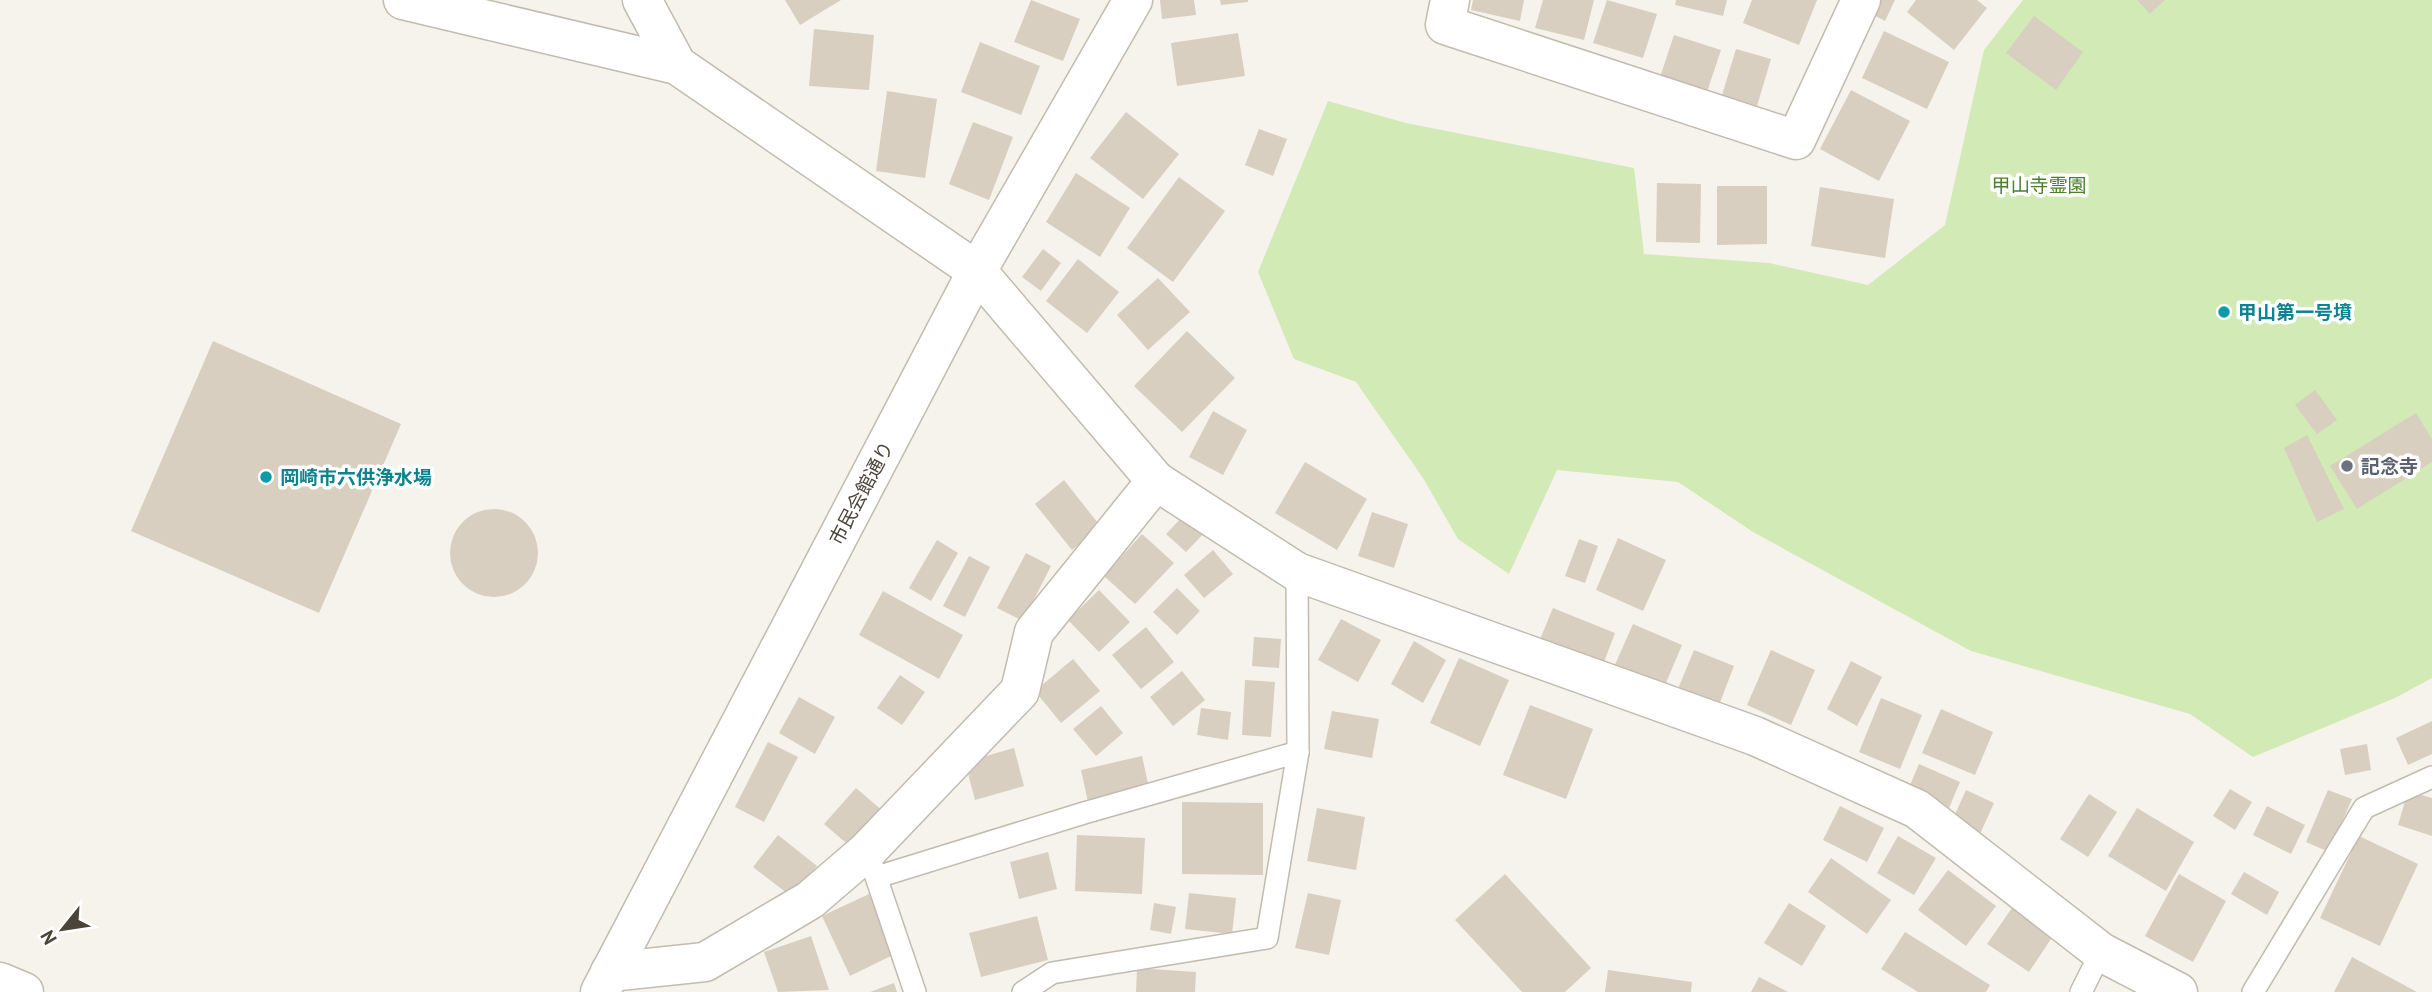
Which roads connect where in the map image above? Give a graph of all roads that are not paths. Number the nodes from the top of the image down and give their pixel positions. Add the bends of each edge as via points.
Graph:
1 (403, 0) edge
2 (642, 0) edge
3 (1133, 0) edge
4 (1450, 0) edge
5 (1861, 0) edge
6 (677, 65) junction
7 (978, 271) junction
8 (1156, 481) junction
9 (1297, 572) junction
10 (1298, 752) junction
11 (2432, 777) edge
12 (872, 864) junction
13 (2101, 952) junction
14 (0, 982) edge
15 (605, 982) edge
16 (24, 992) edge
17 (915, 992) edge
18 (1023, 992) edge
19 (2081, 992) edge
20 (2178, 992) edge
21 (2253, 992) edge

1 - 6 street
2 - 6 street
3 - 7 street, 市民会館通り
4 - 5 street via 1445,25 1796,140
6 - 7 street
7 - 8 street
7 - 15 street, 市民会館通り
8 - 9 street
8 - 12 street via 1034,632 1020,691
9 - 10 lane
9 - 13 street via 1755,736 1917,809
10 - 12 lane via 1084,813
10 - 18 lane via 1267,938 1052,973
11 - 21 lane via 2364,808
12 - 15 street via 705,962
12 - 17 lane
13 - 19 lane
13 - 20 street
14 - 16 street

